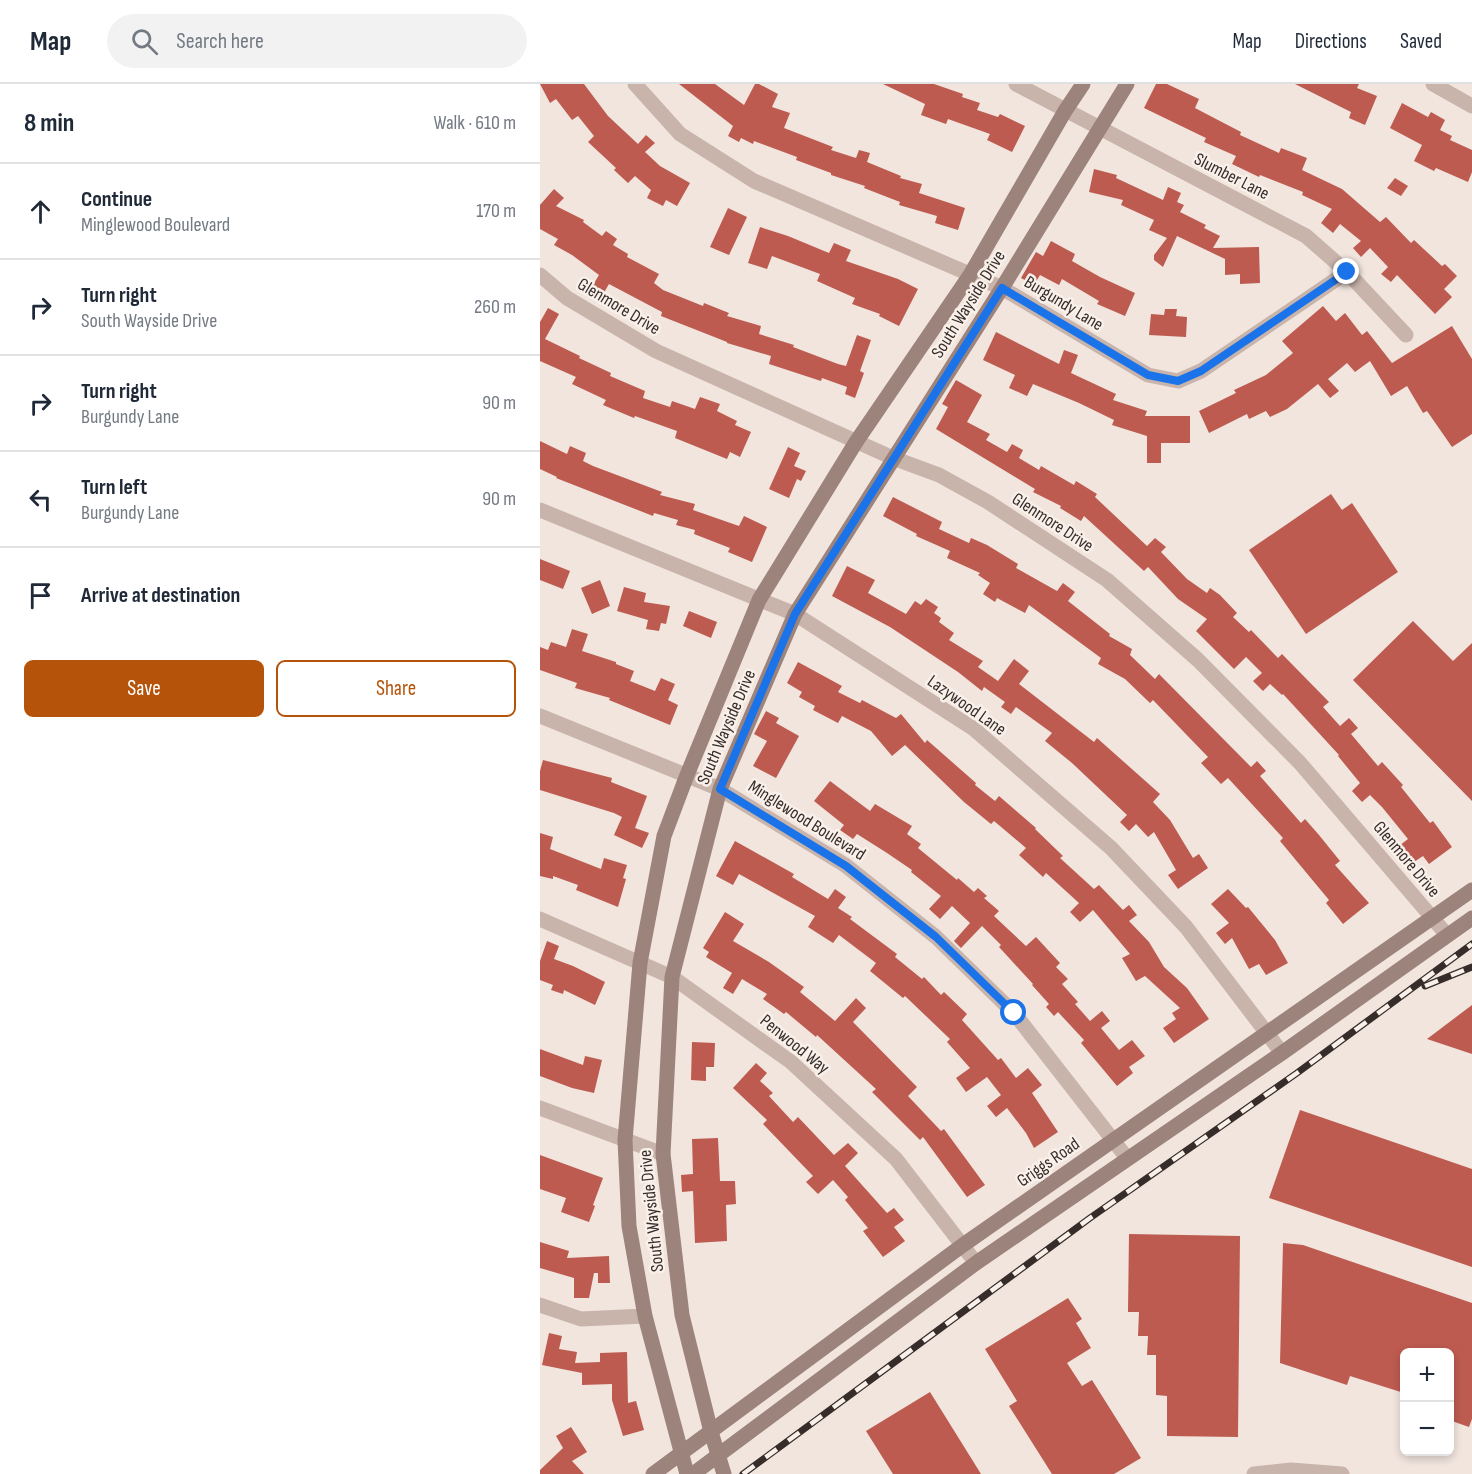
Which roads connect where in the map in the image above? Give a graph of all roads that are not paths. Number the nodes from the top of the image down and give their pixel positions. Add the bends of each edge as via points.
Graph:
1 (635, 84) edge
2 (1016, 84) edge
3 (1083, 84) edge
4 (1127, 84) edge
5 (1433, 84) edge
6 (1472, 106) edge
7 (1065, 111) junction
8 (1099, 129) junction
9 (1347, 272) junction
10 (540, 275) edge
11 (970, 275) junction
12 (1002, 288) junction
13 (1406, 335) dead end
14 (856, 442) junction
15 (893, 458) junction
16 (540, 510) edge
17 (759, 600) junction
18 (795, 614) junction
19 (540, 716) edge
20 (687, 775) junction
21 (720, 789) junction
22 (1472, 890) edge
23 (1472, 918) edge
24 (540, 919) edge
25 (1432, 919) junction
26 (1447, 935) junction
27 (640, 963) junction
28 (672, 977) junction
29 (1267, 1032) junction
30 (1282, 1053) junction
31 (540, 1108) edge
32 (625, 1140) junction
33 (1113, 1141) junction
34 (663, 1154) junction
35 (1127, 1158) junction
36 (963, 1245) junction
37 (976, 1263) junction
38 (540, 1305) edge
39 (645, 1316) junction
40 (711, 1432) junction
41 (681, 1453) junction
42 (718, 1455) junction
43 (1291, 1472) edge
44 (653, 1474) edge
45 (687, 1474) edge
46 (693, 1474) edge
47 (724, 1474) edge
48 (1254, 1474) edge
49 (1342, 1474) edge

1 - 11 street, Burgundy Lane via 680,134 754,181
2 - 7 street, Slumber Lane
3 - 7 main road, South Wayside Drive
4 - 8 main road, South Wayside Drive
5 - 6 street
7 - 8 street, Slumber Lane
7 - 11 main road, South Wayside Drive
8 - 9 street, Slumber Lane via 1306,237
8 - 12 main road, South Wayside Drive
9 - 12 street, Burgundy Lane via 1201,371 1178,381 1148,375
9 - 13 street, Slumber Lane
10 - 14 street, Glenmore Drive via 567,298 656,351
11 - 12 street, Burgundy Lane
11 - 14 main road, South Wayside Drive
12 - 15 main road, South Wayside Drive
14 - 15 street, Glenmore Drive
14 - 17 main road, South Wayside Drive
15 - 18 main road, South Wayside Drive
15 - 25 street, Glenmore Drive via 939,475 988,502 1107,580 1197,660 1300,763
16 - 17 street, Lazywood Lane
17 - 18 street, Lazywood Lane
17 - 20 main road, South Wayside Drive
18 - 21 main road, South Wayside Drive
18 - 29 street, Lazywood Lane via 974,729 1111,848 1186,927
19 - 20 street, Minglewood Boulevard
20 - 21 street, Minglewood Boulevard
20 - 27 main road, South Wayside Drive via 664,836
21 - 28 main road, South Wayside Drive
21 - 33 street, Minglewood Boulevard via 846,866 936,937 1014,1013
22 - 25 main road, Griggs Road
23 - 26 main road
24 - 27 street, Penwood Way
25 - 26 street, Glenmore Drive
25 - 29 main road, Griggs Road
26 - 30 main road
27 - 28 street, Penwood Way
27 - 32 main road, South Wayside Drive
28 - 34 main road, South Wayside Drive
28 - 36 street, Penwood Way via 791,1062 896,1159
29 - 30 street, Lazywood Lane
29 - 33 main road, Griggs Road
30 - 35 main road
31 - 32 street
32 - 34 street
32 - 39 main road, South Wayside Drive via 629,1226
33 - 35 street, Minglewood Boulevard
33 - 36 main road, Griggs Road
34 - 40 main road, South Wayside Drive via 682,1315
35 - 37 main road
36 - 37 street, Penwood Way
36 - 40 main road, Griggs Road
37 - 42 main road
38 - 39 street via 581,1319
39 - 41 main road, South Wayside Drive
40 - 41 main road, Griggs Road
40 - 42 main road, South Wayside Drive
41 - 44 main road, Griggs Road
41 - 45 main road, South Wayside Drive
42 - 46 main road
42 - 47 main road, South Wayside Drive
43 - 48 street
43 - 49 street

